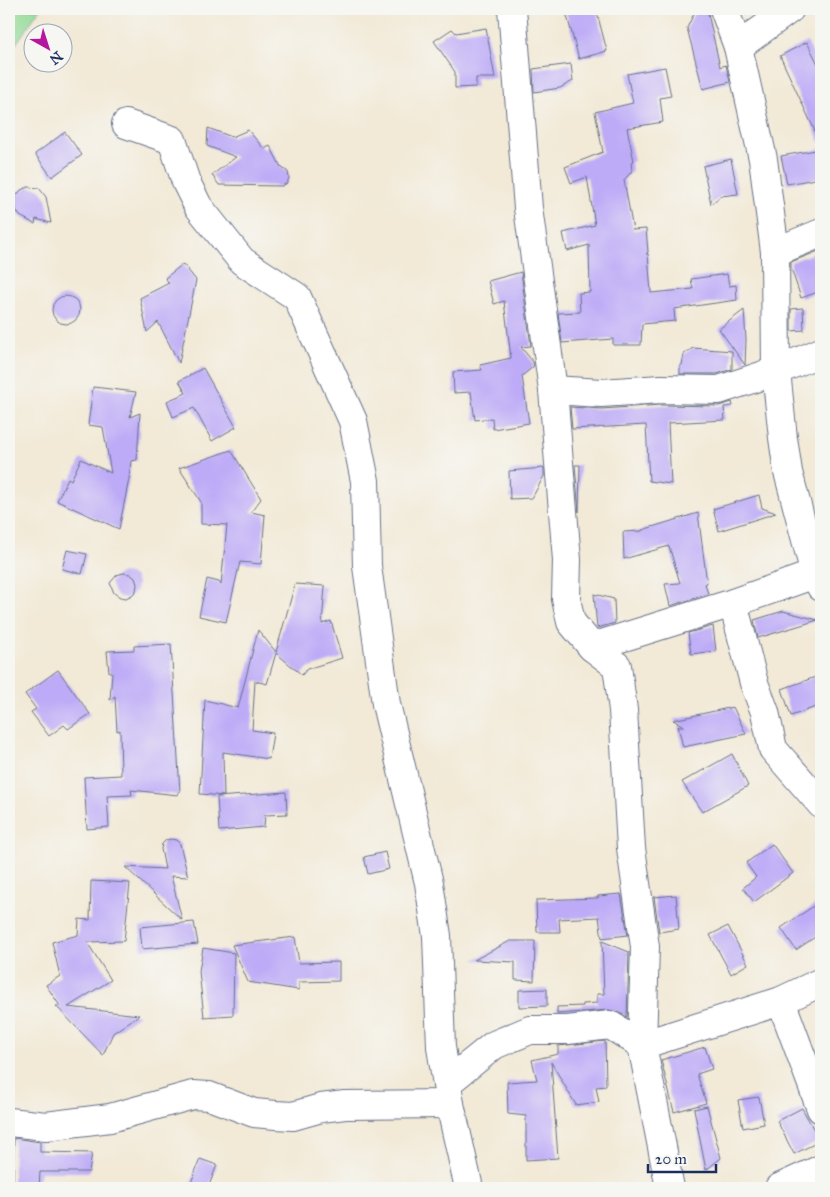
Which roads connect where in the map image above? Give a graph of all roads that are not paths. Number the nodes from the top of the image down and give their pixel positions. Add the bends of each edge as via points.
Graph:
1 (512, 9) edge
2 (724, 9) edge
3 (790, 9) edge
4 (738, 47) junction
5 (126, 124) dead end
6 (821, 233) edge
7 (775, 252) junction
8 (821, 352) edge
9 (776, 371) junction
10 (552, 390) junction
11 (818, 581) edge
12 (733, 603) junction
13 (592, 647) junction
14 (821, 804) edge
15 (821, 982) edge
16 (780, 1001) junction
17 (642, 1045) junction
18 (448, 1093) junction
19 (821, 1109) edge
20 (9, 1122) edge
21 (821, 1169) edge
22 (469, 1188) edge
23 (670, 1188) edge
24 (778, 1188) edge

1 - 10 street via 528,208
2 - 4 street
3 - 4 street
4 - 7 street via 763,159
5 - 18 street via 172,140 198,206 242,261 298,297 353,421 365,481 367,566 386,704 429,883 437,936 442,1047
6 - 7 street
7 - 9 street
8 - 9 street
9 - 10 street via 719,390 602,393
9 - 11 street via 788,472
10 - 13 street via 567,560 566,598 571,622
11 - 12 street
12 - 13 street
12 - 14 street via 773,749
13 - 17 street via 617,666 623,710 631,848 645,947
15 - 16 street
16 - 17 street
16 - 19 street
17 - 18 street via 610,1025 530,1030 494,1045
17 - 23 street
18 - 20 street via 321,1108 293,1116 254,1113 209,1096 193,1094 110,1118 46,1126
18 - 22 street
21 - 24 street

